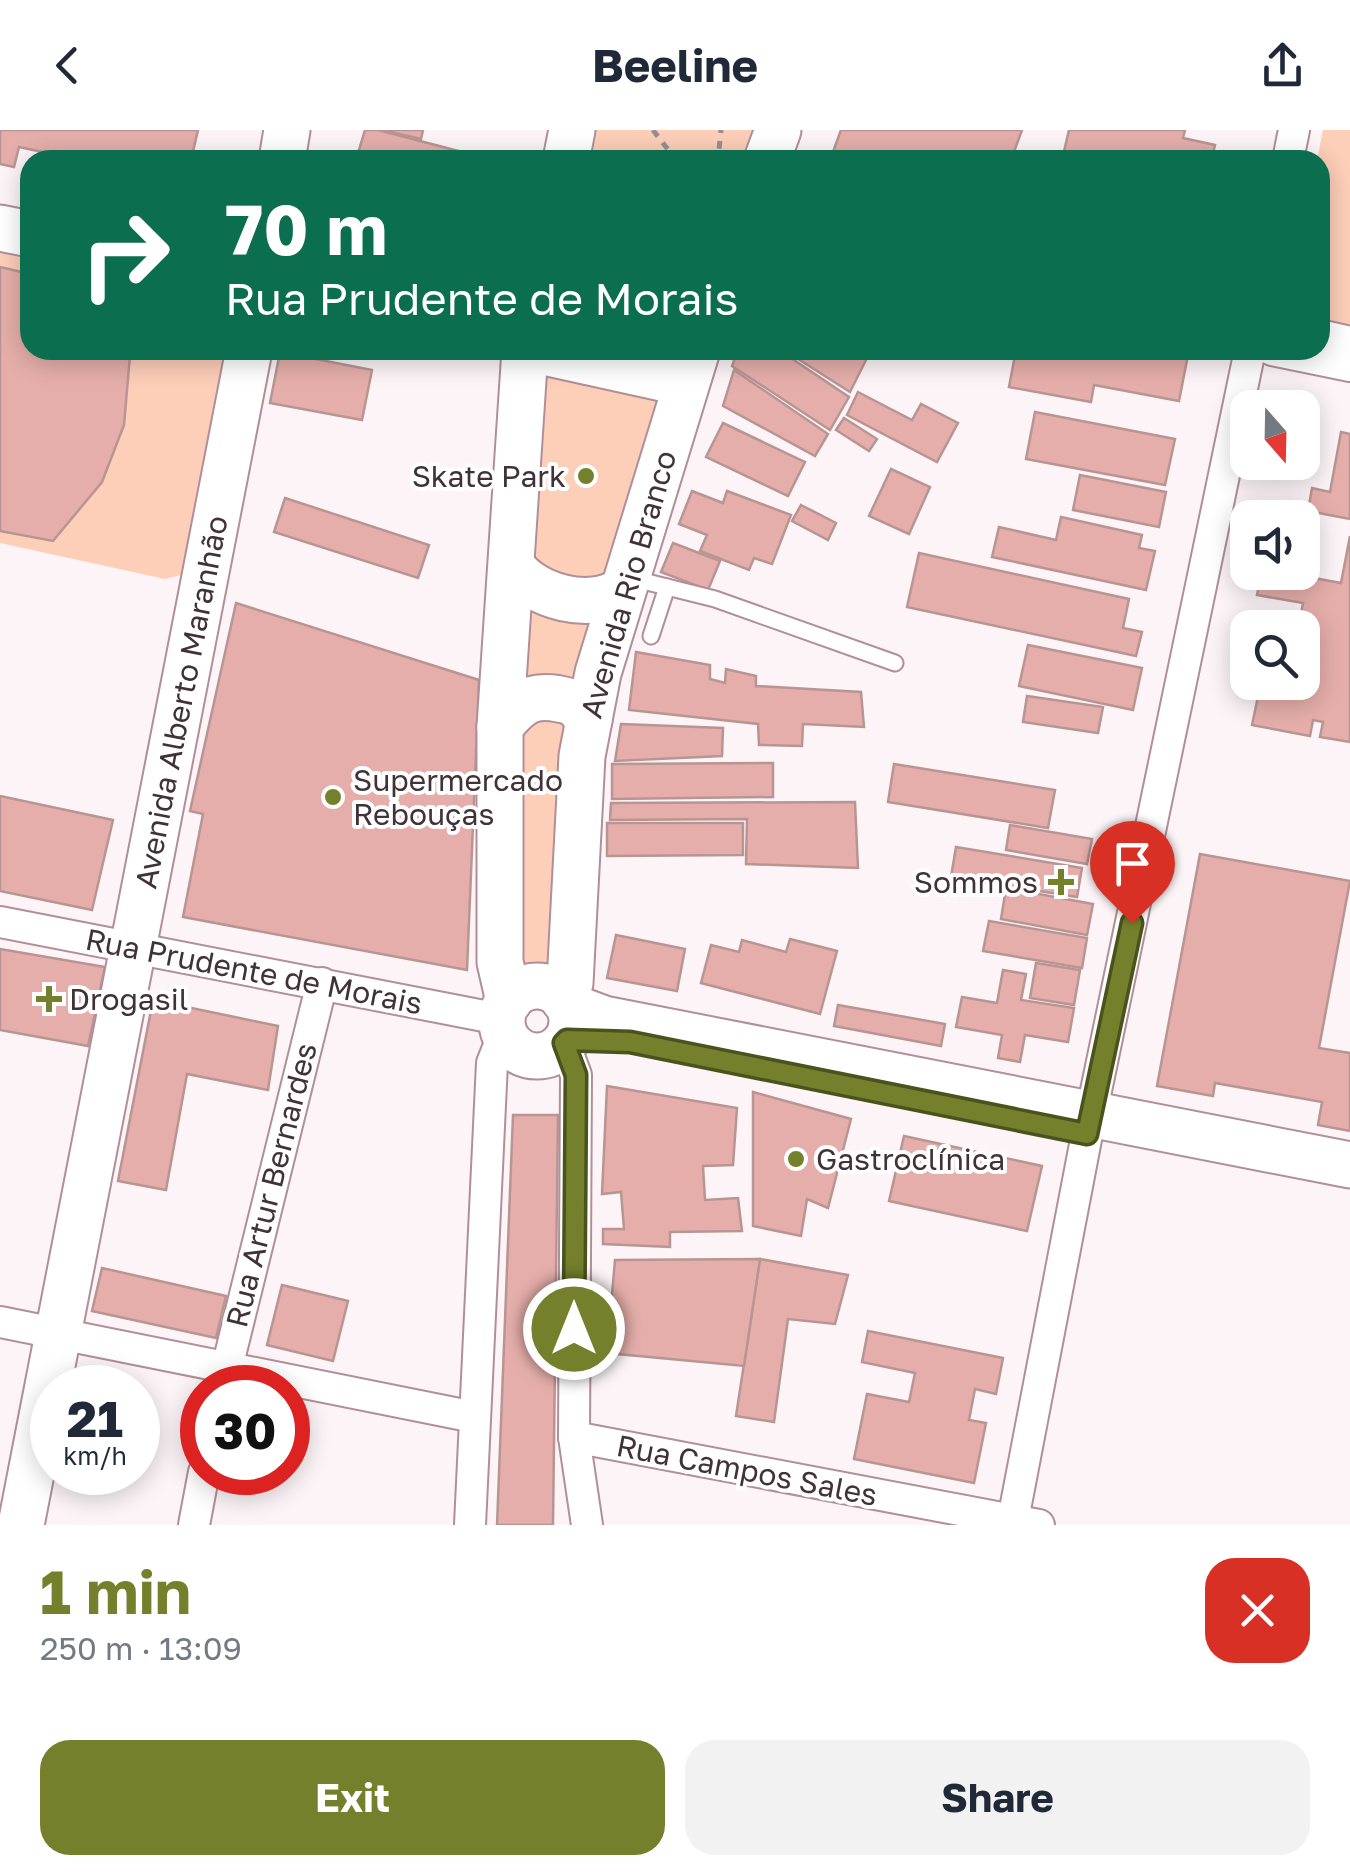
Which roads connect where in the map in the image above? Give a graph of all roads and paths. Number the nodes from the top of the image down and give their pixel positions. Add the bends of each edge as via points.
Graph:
1 (653, 130) edge
2 (668, 150) edge
3 (247, 360) edge
4 (524, 360) edge
5 (647, 360) edge
6 (1248, 360) edge
7 (1321, 360) edge
8 (692, 364) edge
9 (1350, 366) edge
10 (512, 566) junction
11 (639, 584) junction
12 (651, 636) dead end
13 (895, 663) dead end
14 (589, 720) junction
15 (500, 727) junction
16 (0, 905) edge
17 (0, 922) edge
18 (136, 940) junction
19 (322, 983) junction
20 (505, 1017) junction
21 (566, 1022) junction
22 (1090, 1124) junction
23 (1350, 1165) edge
24 (1350, 1186) edge
25 (0, 1322) edge
26 (58, 1333) junction
27 (227, 1365) edge
28 (180, 1366) edge
29 (310, 1392) edge
30 (474, 1418) junction
31 (574, 1438) junction
32 (200, 1495) edge
33 (1021, 1523) edge
34 (21, 1525) edge
35 (194, 1525) edge
36 (470, 1525) edge
37 (586, 1525) edge

1 - 2 path
3 - 18 main road, Avenida Alberto Maranhão
4 - 10 main road
5 - 8 main road
6 - 22 street
7 - 9 street
8 - 11 main road, Avenida Rio Branco
10 - 11 main road via 522,582 541,592 598,601
10 - 15 main road
11 - 12 lane
11 - 13 lane via 716,599
11 - 14 main road, Avenida Rio Branco
14 - 15 main road via 575,703 534,696
14 - 21 main road, Avenida Rio Branco
15 - 20 main road
16 - 18 street, Rua Prudente de Morais
17 - 18 street, Rua Prudente de Morais
18 - 19 street, Rua Prudente de Morais
18 - 20 street, Rua Prudente de Morais
18 - 26 main road, Avenida Alberto Maranhão
19 - 20 street, Rua Prudente de Morais
19 - 27 street, Rua Artur Bernardes
20 - 21 main road via 520,990 542,987
20 - 21 main road via 526,1054 549,1054
20 - 30 street via 492,1063
21 - 22 main road via 630,1042
21 - 31 street, Avenida Rio Branco via 576,1075
22 - 23 main road
22 - 24 main road
22 - 33 street
25 - 26 street
26 - 28 street
26 - 34 main road, Avenida Alberto Maranhão
29 - 30 street
30 - 36 street
31 - 33 street, Rua Campos Sales
31 - 37 street, Avenida Rio Branco
32 - 35 street

